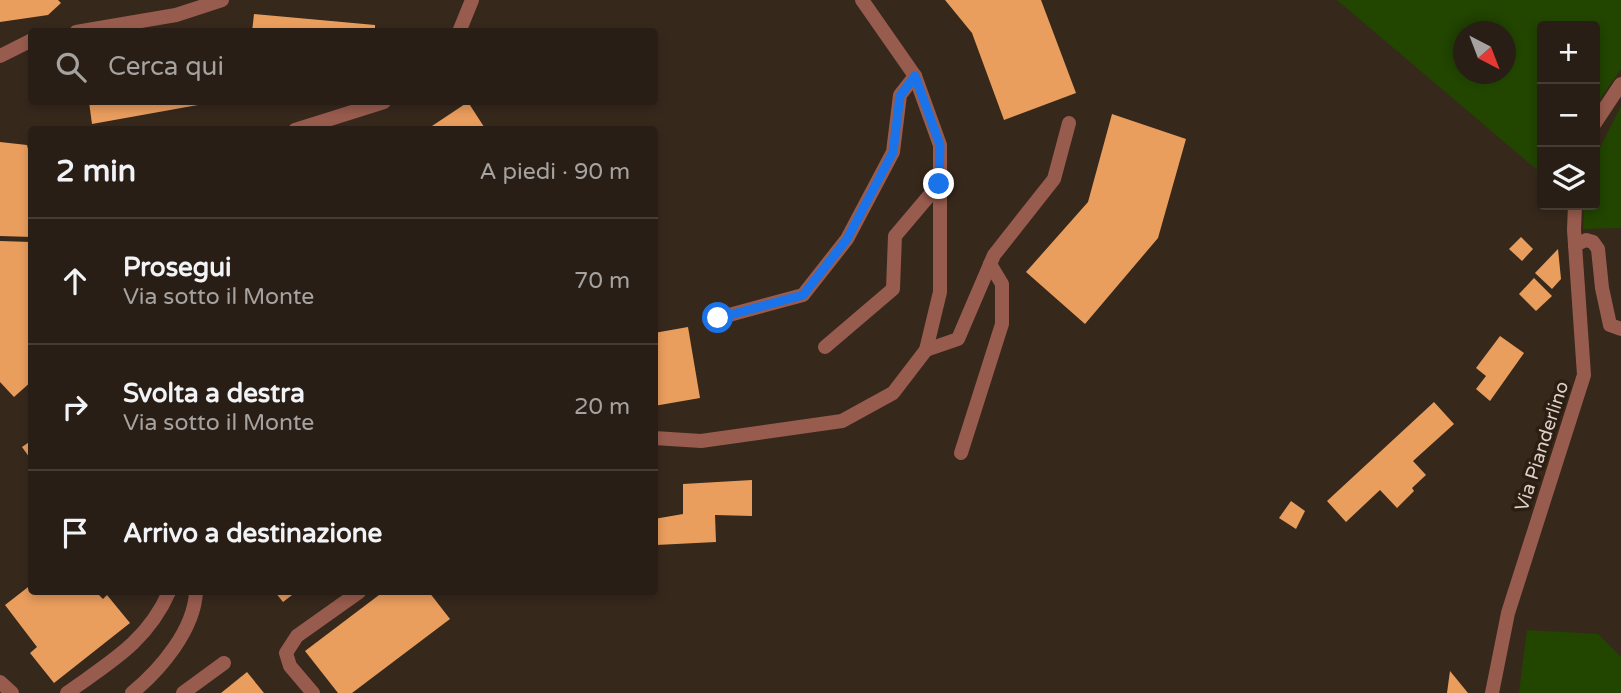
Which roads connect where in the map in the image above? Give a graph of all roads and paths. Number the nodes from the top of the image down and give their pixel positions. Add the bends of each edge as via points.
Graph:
1 (222, 0) edge
2 (472, 0) edge
3 (862, 0) edge
4 (100, 28) edge
5 (461, 28) edge
6 (28, 42) edge
7 (0, 56) edge
8 (915, 76) junction
9 (1621, 84) edge
10 (374, 105) edge
11 (1600, 116) edge
12 (1069, 123) dead end
13 (308, 126) edge
14 (939, 184) junction
15 (1575, 210) edge
16 (1575, 245) junction
17 (990, 264) junction
18 (718, 318) dead end
19 (1621, 329) edge
20 (825, 347) dead end
21 (926, 350) junction
22 (658, 438) edge
23 (961, 453) dead end
24 (169, 595) edge
25 (196, 595) edge
26 (355, 595) edge
27 (224, 663) dead end
28 (0, 682) edge
29 (12, 693) edge
30 (67, 693) edge
31 (132, 693) edge
32 (183, 693) edge
33 (313, 693) edge
34 (1492, 693) edge

1 - 4 street via 176,15
2 - 5 street
3 - 8 street
6 - 7 street
8 - 14 street via 940,145
8 - 18 street via 900,96 893,152 847,239 803,295
9 - 11 street
10 - 13 street
12 - 17 street via 1054,180
14 - 20 street via 895,236 893,289
14 - 21 street via 940,292
15 - 16 street, Via Pianderlino
16 - 19 street via 1586,240 1598,249 1610,325
16 - 34 street, Via Pianderlino via 1584,375 1508,613
17 - 21 street via 958,339
17 - 23 street via 1002,284 1002,324
21 - 22 street via 893,393 842,421 701,441
24 - 30 street via 160,614 135,644
25 - 31 street via 165,660
26 - 33 street via 298,636 286,653 290,666
27 - 32 street
28 - 29 street

